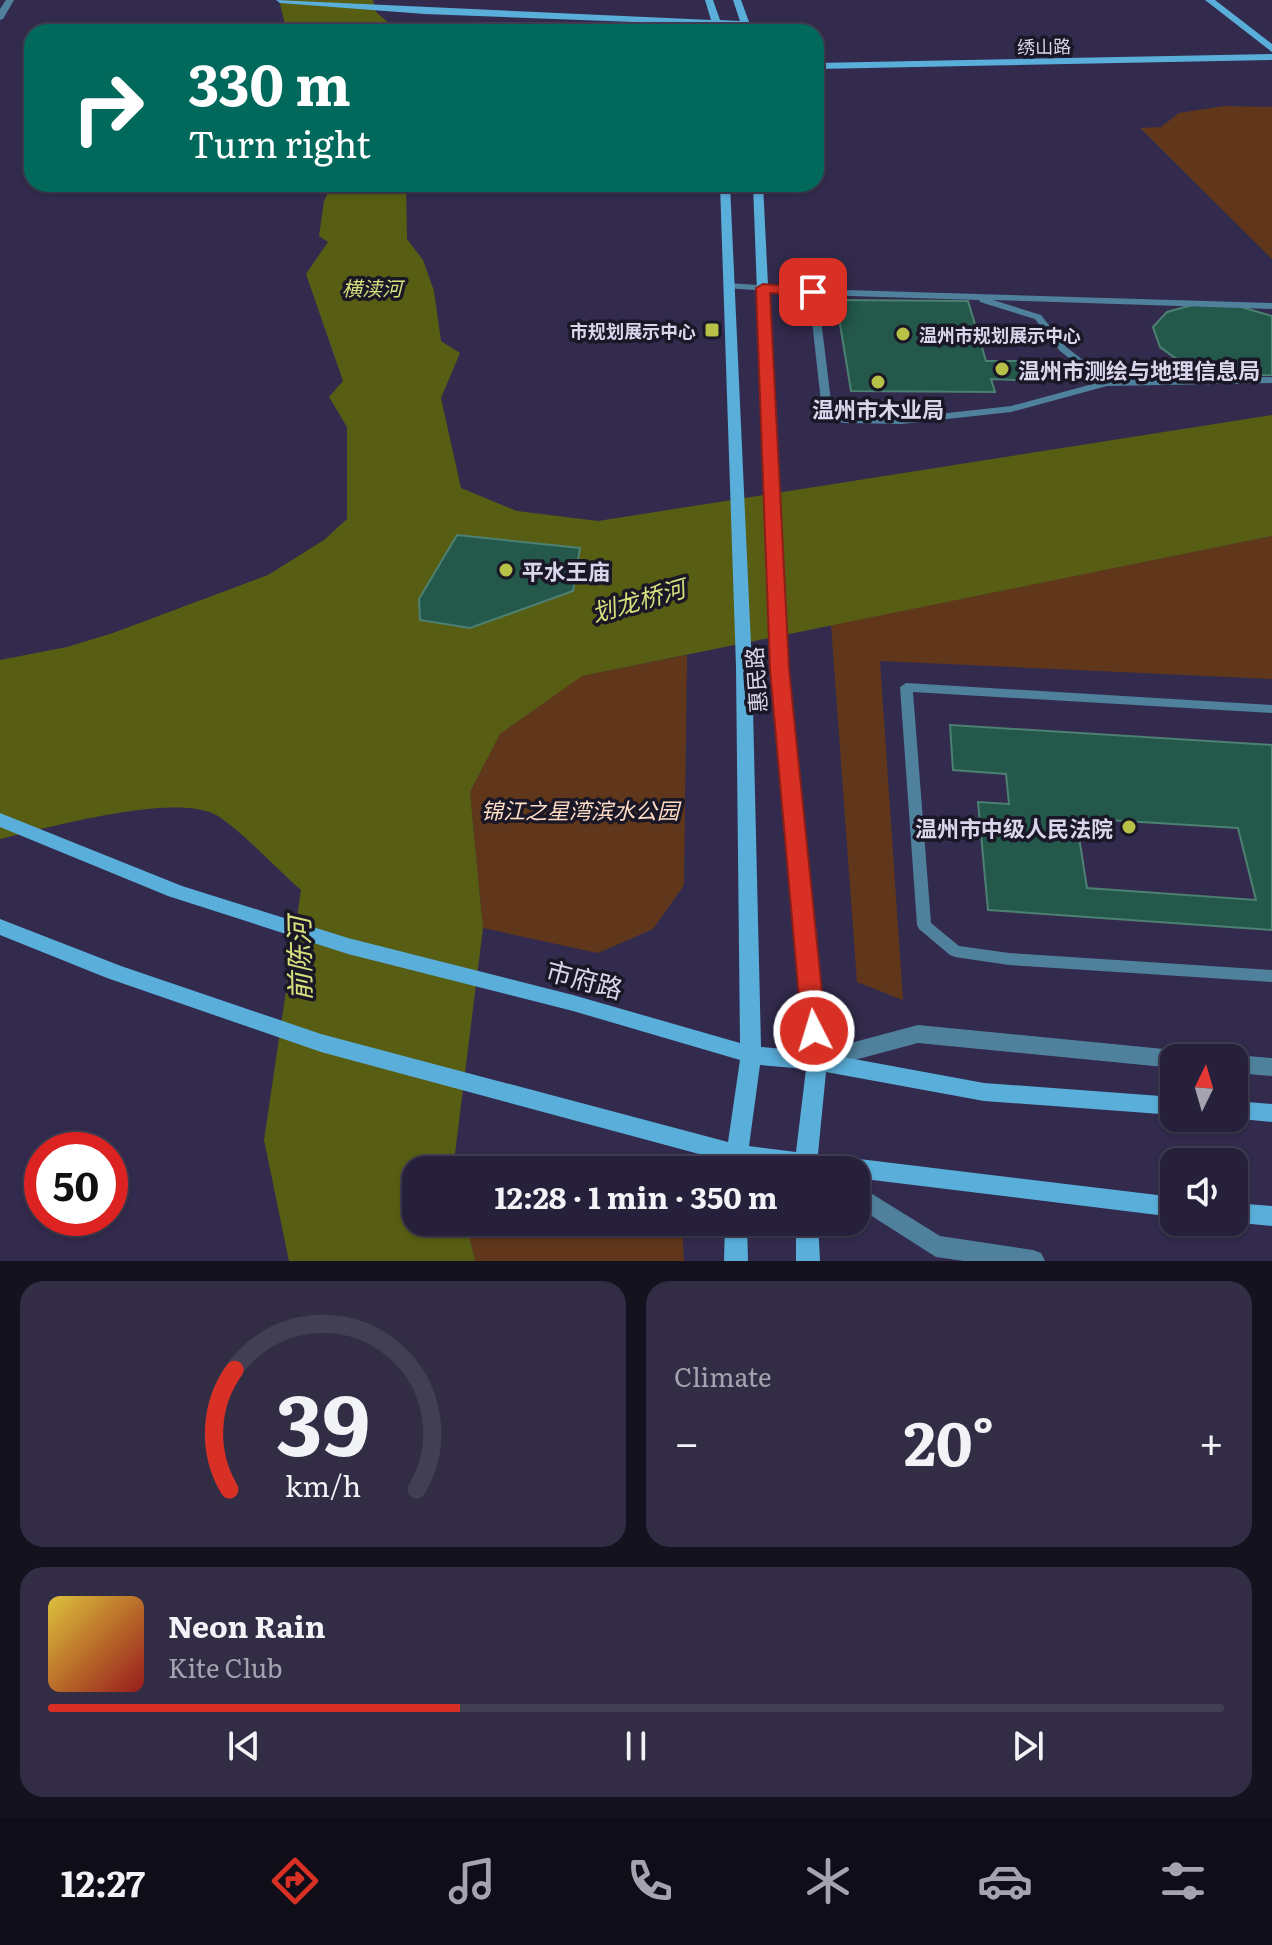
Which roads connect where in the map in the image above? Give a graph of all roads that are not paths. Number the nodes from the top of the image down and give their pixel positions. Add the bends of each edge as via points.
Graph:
1 (10, 0) edge
2 (280, 0) edge
3 (709, 0) edge
4 (737, 0) edge
5 (1209, 0) edge
6 (1224, 0) edge
7 (0, 17) edge
8 (650, 24) edge
9 (717, 24) edge
10 (745, 24) edge
11 (1272, 35) edge
12 (1272, 49) edge
13 (1272, 57) edge
14 (824, 66) edge
15 (725, 192) edge
16 (758, 192) edge
17 (729, 286) junction
18 (763, 288) junction
19 (813, 292) junction
20 (900, 294) junction
21 (1272, 306) edge
22 (1272, 380) edge
23 (1107, 383) junction
24 (1272, 709) edge
25 (0, 820) edge
26 (0, 927) edge
27 (1272, 976) edge
28 (751, 1055) junction
29 (1160, 1058) edge
30 (817, 1061) junction
31 (1248, 1065) edge
32 (1272, 1067) edge
33 (1160, 1105) edge
34 (1248, 1111) edge
35 (1272, 1113) edge
36 (715, 1156) edge
37 (736, 1156) edge
38 (810, 1156) edge
39 (870, 1174) edge
40 (870, 1203) edge
41 (1160, 1206) edge
42 (1248, 1214) edge
43 (1272, 1216) edge
44 (736, 1236) edge
45 (807, 1236) edge
46 (736, 1261) edge
47 (808, 1261) edge
48 (1033, 1261) edge

1 - 7 street
2 - 8 main road
3 - 9 main road
4 - 10 main road
5 - 12 main road
6 - 11 main road
13 - 14 main road, 绣山路
15 - 17 main road, 惠民路
16 - 18 main road, 惠民路
17 - 18 lane
17 - 28 main road, 惠民路 via 744,667
18 - 19 lane
18 - 30 main road, 惠民路 via 779,669
19 - 20 lane
19 - 23 lane via 826,402 844,420 902,421 1011,409
20 - 21 lane
20 - 23 lane via 983,300 1038,317 1063,349
22 - 23 lane
24 - 27 lane via 906,687 924,925 955,951
25 - 28 main road, 市府路 via 175,891 348,946
26 - 36 main road via 321,1043
28 - 30 main road, 市府路
28 - 37 main road, 惠民路
29 - 30 street via 918,1034
30 - 33 main road, 市府路 via 984,1092
30 - 38 main road, 惠民路
31 - 32 street
34 - 35 main road
39 - 41 main road
40 - 48 street via 936,1246
42 - 43 main road
44 - 46 main road
45 - 47 main road

